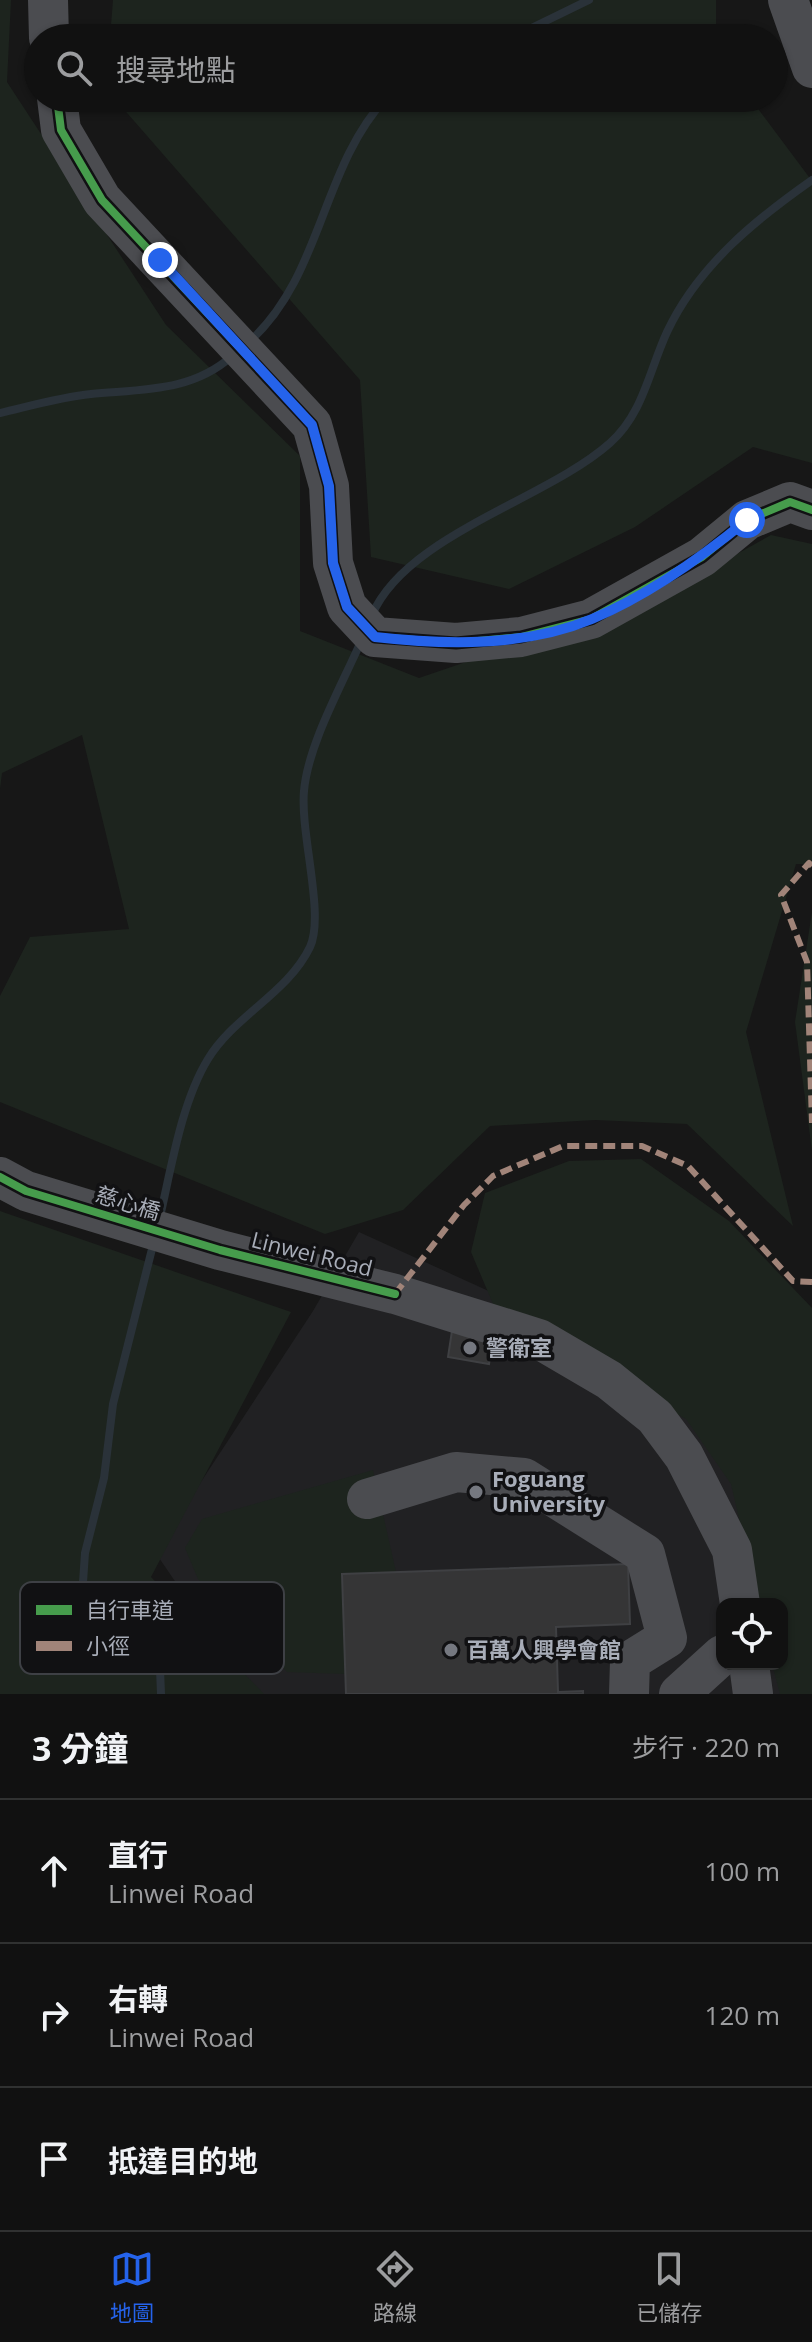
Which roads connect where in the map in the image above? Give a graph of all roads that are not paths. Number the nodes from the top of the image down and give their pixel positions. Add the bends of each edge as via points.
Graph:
1 (48, 0) edge
2 (788, 0) edge
3 (49, 24) edge
4 (812, 68) edge
5 (59, 112) edge
6 (812, 510) edge
7 (13, 1184) edge
8 (220, 1250) joint
9 (367, 1499) dead end
10 (739, 1598) edge
11 (716, 1660) edge
12 (750, 1670) edge
13 (629, 1694) edge
14 (679, 1694) edge
15 (753, 1694) edge

1 - 3 street
2 - 4 street
5 - 6 street via 61,130 102,200 312,425 329,486 333,563 347,607 375,637 456,643 521,637 591,619 702,557 747,520 790,502
7 - 8 street, 慈心橋
8 - 10 street, Linwei Road via 395,1294 539,1339 609,1380 655,1417 684,1456 732,1550
9 - 13 street via 456,1472 524,1478 645,1554 667,1638 630,1661
11 - 14 street
12 - 15 street

